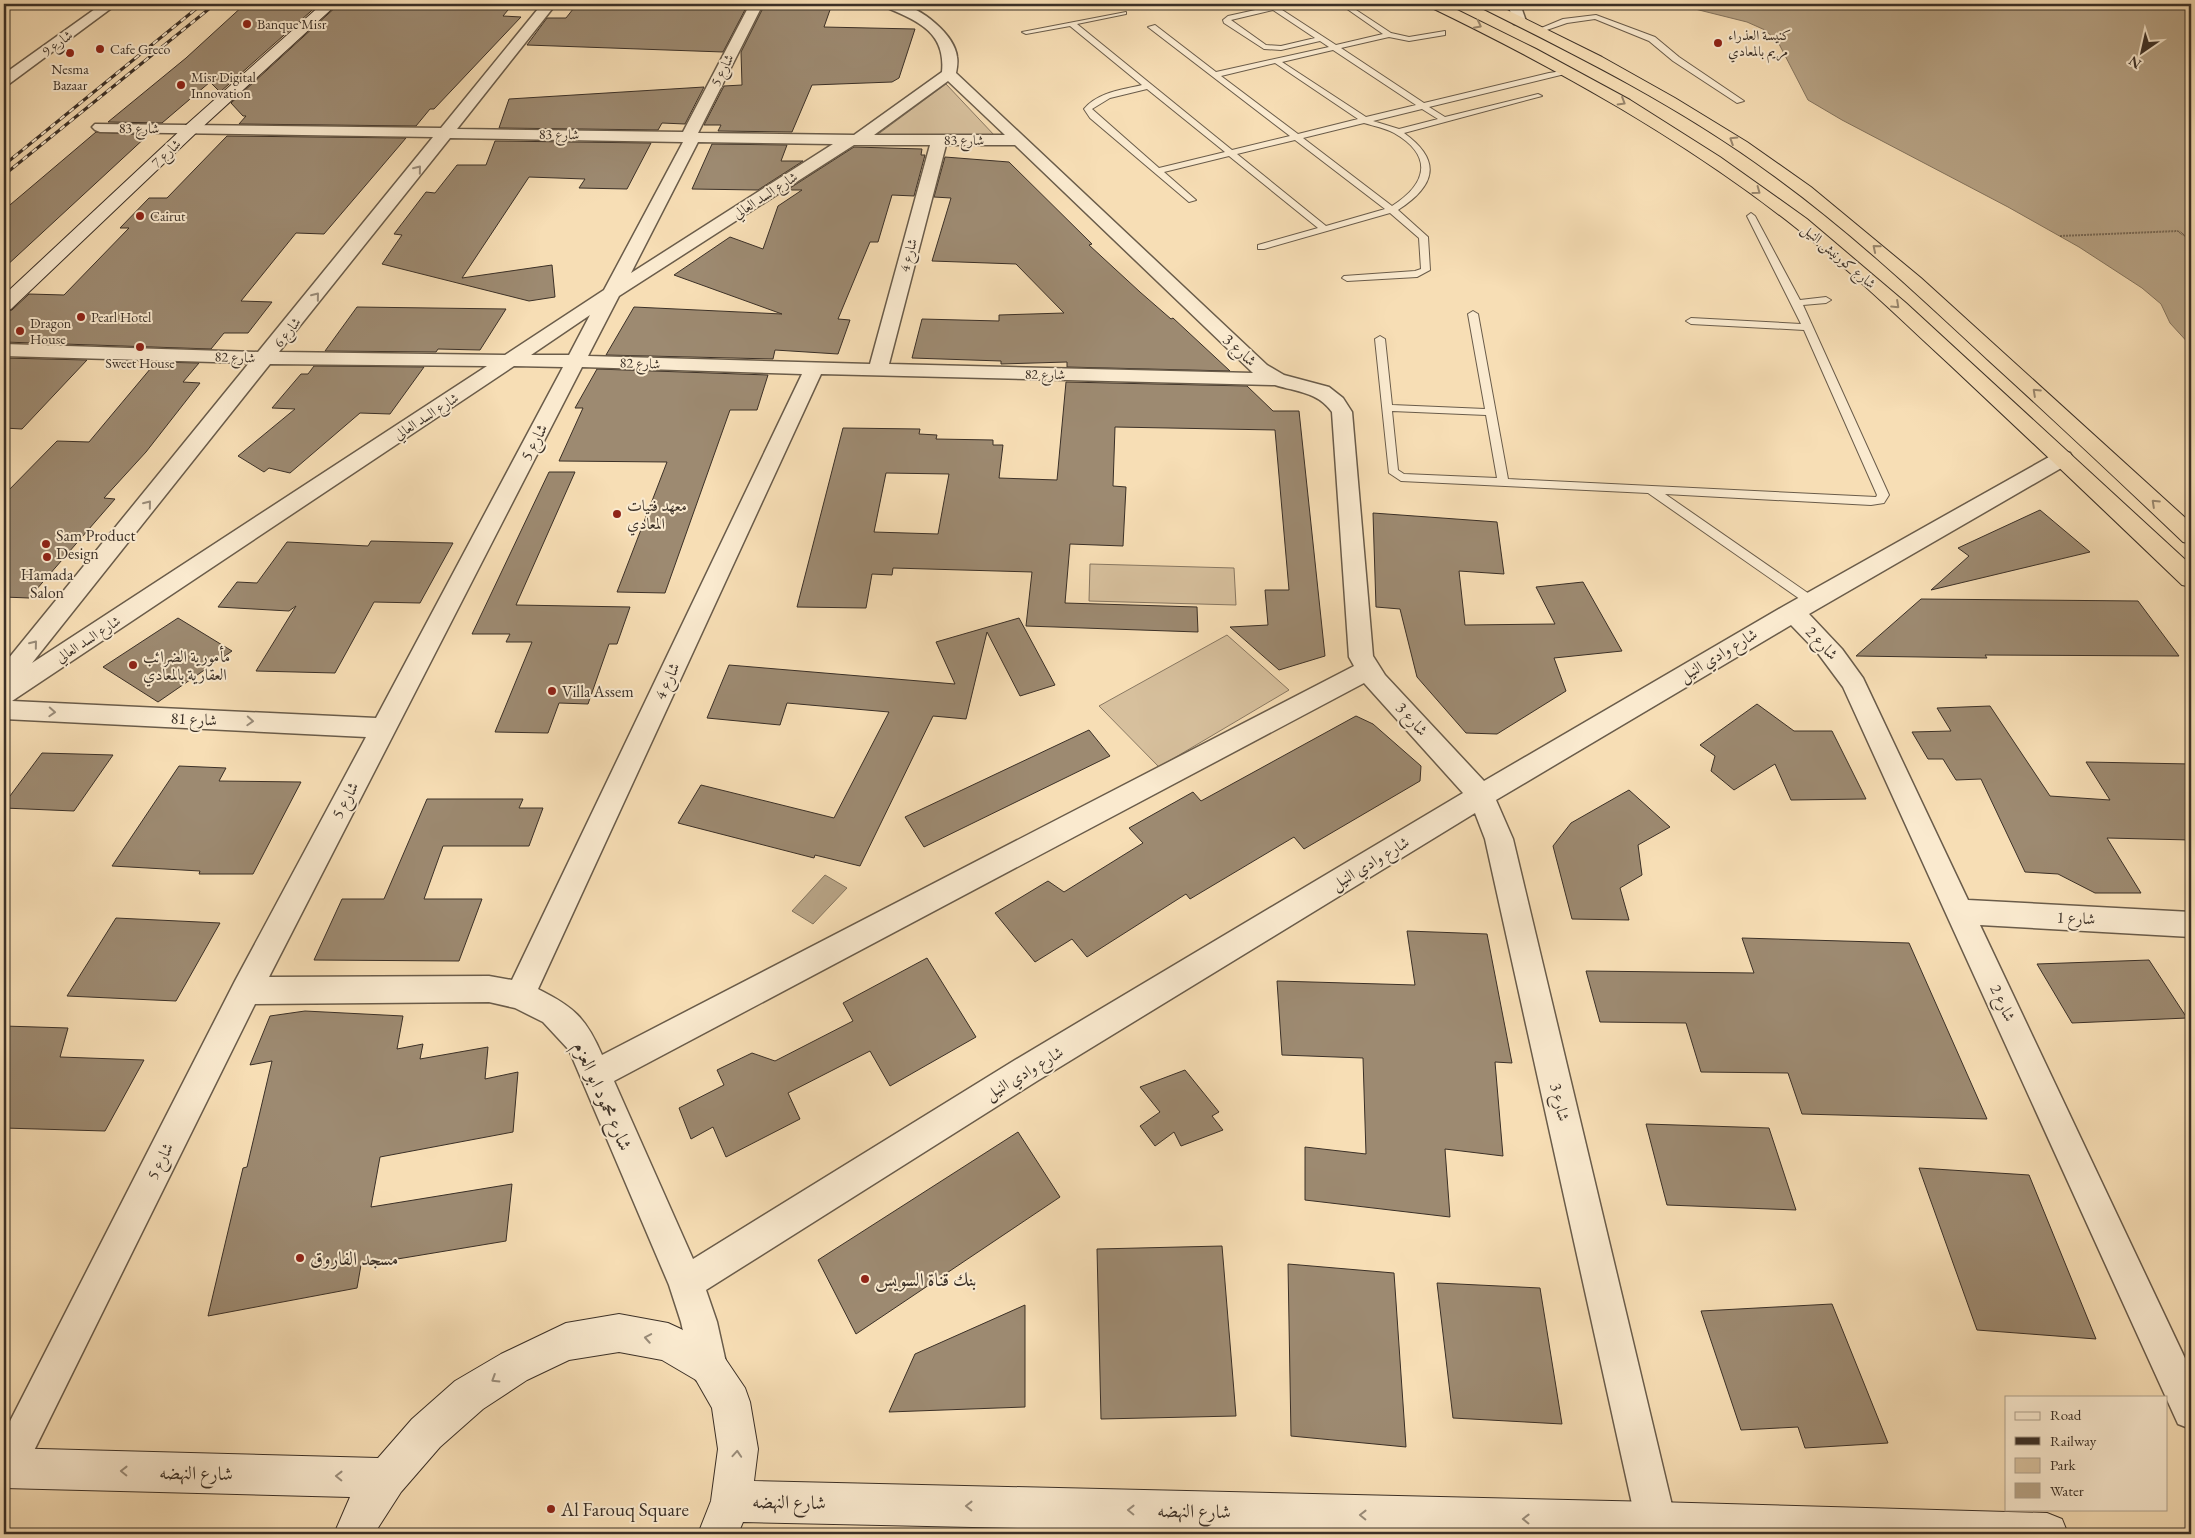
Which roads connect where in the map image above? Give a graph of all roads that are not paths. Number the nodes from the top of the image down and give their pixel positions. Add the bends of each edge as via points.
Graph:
1 (110, 4) edge
2 (330, 4) edge
3 (549, 4) edge
4 (756, 4) edge
5 (890, 4) edge
6 (1343, 4) edge
7 (1435, 4) edge
8 (1484, 4) edge
9 (1271, 6) edge
10 (1124, 12) dead end
11 (1516, 12) edge
12 (1071, 23) junction
13 (1152, 27) dead end
14 (1538, 31) junction
15 (1026, 32) dead end
16 (1442, 33) dead end
17 (1389, 35) junction
18 (1320, 39) junction
19 (1334, 48) junction
20 (1276, 61) junction
21 (1569, 72) junction
22 (949, 74) junction
23 (1215, 75) junction
24 (4, 81) edge
25 (1148, 86) junction
26 (1538, 96) dead end
27 (1740, 101) dead end
28 (1422, 106) junction
29 (1365, 120) junction
30 (1444, 120) junction
31 (100, 128) dead end
32 (192, 129) junction
33 (448, 132) junction
34 (1398, 132) junction
35 (690, 137) junction
36 (1297, 137) junction
37 (854, 140) junction
38 (939, 140) junction
39 (1018, 140) junction
40 (1231, 153) junction
41 (1158, 171) junction
42 (1192, 200) dead end
43 (1392, 210) junction
44 (1751, 216) dead end
45 (1324, 229) junction
46 (1261, 247) dead end
47 (1347, 278) dead end
48 (613, 292) junction
49 (1826, 300) dead end
50 (1797, 303) junction
51 (4, 305) edge
52 (1473, 314) dead end
53 (1691, 321) dead end
54 (1808, 326) junction
55 (1380, 339) dead end
56 (4, 350) edge
57 (265, 358) junction
58 (509, 361) junction
59 (577, 361) junction
60 (814, 368) junction
61 (878, 370) junction
62 (1276, 379) junction
63 (1387, 408) junction
64 (1490, 412) junction
65 (2063, 458) junction
66 (1503, 483) junction
67 (1651, 490) junction
68 (2191, 536) edge
69 (2191, 579) edge
70 (1801, 606) junction
71 (1368, 670) junction
72 (4, 682) edge
73 (4, 694) edge
74 (4, 710) edge
75 (384, 728) junction
76 (1481, 795) junction
77 (1961, 912) junction
78 (2191, 924) edge
79 (246, 992) junction
80 (520, 995) junction
81 (595, 1075) junction
82 (686, 1283) junction
83 (709, 1367) junction
84 (2191, 1411) edge
85 (5, 1468) edge
86 (387, 1478) junction
87 (724, 1518) edge
88 (1656, 1522) junction
89 (354, 1534) edge
90 (2047, 1534) edge

1 - 24 street, شارع 9
2 - 32 main road, شارع 7
3 - 33 street, شارع 6
4 - 35 street, شارع 5
5 - 22 street via 918,17 943,38 950,56
6 - 17 lane
7 -> 21 highway, شارع كورنيش النيل
8 - 11 highway, شارع كورنيش النيل
9 - 18 lane
9 - 18 lane via 1230,16 1228,23 1264,47 1281,48
10 - 12 lane
11 - 14 highway, شارع كورنيش النيل
12 - 15 lane
12 - 25 lane
13 - 23 lane
14 - 27 lane via 1583,17 1601,19 1652,40 1676,60
68 -> 14 highway, شارع كورنيش النيل via 1921,286 1823,205 1740,145 1674,103
16 - 17 lane via 1409,39
17 - 19 lane
18 - 19 lane
19 - 20 lane
19 - 28 lane
20 - 23 lane
20 - 29 lane
21 - 28 lane
21 -> 65 highway, شارع كورنيش النيل via 1667,129 1800,222 1846,259
22 - 37 street, شارع السد العالي
22 - 39 street, شارع 3
23 - 36 lane
25 - 40 lane
25 - 41 lane via 1099,99 1088,109
26 - 30 lane
28 - 29 lane
28 - 30 lane
29 - 34 lane
29 - 36 lane
30 - 34 lane
31 - 32 street, شارع 83
32 - 33 street, شارع 83
32 - 51 main road, شارع 7
33 - 35 street, شارع 83
57 -> 33 street, شارع 6
34 - 43 lane via 1416,144 1426,158 1427,173 1421,187 1409,200
35 - 37 street, شارع 83
35 - 48 street, شارع 5
36 - 40 lane
36 - 43 lane
37 - 38 street, شارع 83
37 - 48 street, شارع السد العالي
38 - 39 street, شارع 83
38 - 61 street, شارع 4
39 - 62 street, شارع 3 via 1260,369
40 - 41 lane
40 - 45 lane
41 - 42 lane
43 - 45 lane
43 - 47 lane via 1423,237 1425,270 1404,276
44 - 50 lane
45 - 46 lane
48 - 58 street, شارع السد العالي
48 - 59 street, شارع 5
49 - 50 lane
50 - 54 lane
52 - 64 lane
53 - 54 lane
54 - 67 lane via 1883,494 1880,500
55 - 63 lane
56 - 57 street, شارع 82
57 - 58 street, شارع 82
72 -> 57 street, شارع 6
58 - 59 street, شارع 82
58 - 73 street, شارع السد العالي
59 - 60 street, شارع 82
59 - 75 street, شارع 5
60 - 61 street, شارع 82
60 - 80 street, شارع 4
61 - 62 street, شارع 82
62 - 71 street, شارع 3 via 1326,393 1342,412 1361,656
63 - 64 lane
63 - 66 lane via 1396,475
64 - 66 lane
65 - 69 highway, شارع كورنيش النيل
65 - 70 street, شارع وادي النيل
66 - 67 lane
67 - 70 lane
70 - 76 street, شارع وادي النيل
70 - 77 street, شارع 2 via 1854,685
71 - 76 street, شارع 3
71 - 81 street
74 -> 75 street, شارع 81
75 - 79 street, شارع 5
76 - 82 street, شارع وادي النيل
76 - 88 street, شارع 3 via 1506,862
77 - 78 street, شارع 1
77 - 84 street, شارع 2
79 - 80 street, شارع محمود ابو العزم via 489,989
79 - 85 street, شارع 5
80 - 81 street, شارع محمود ابو العزم via 554,1012 580,1040
81 - 82 street, شارع محمود ابو العزم
82 - 83 street, شارع محمود ابو العزم
83 -> 86 main road via 668,1342 619,1333 566,1342 514,1367 468,1395 426,1433
87 -> 83 main road via 738,1449 731,1402
86 -> 85 main road, شارع النهضه
86 - 89 main road via 361,1517
88 -> 87 main road, شارع النهضه
88 - 90 main road, شارع النهضه

